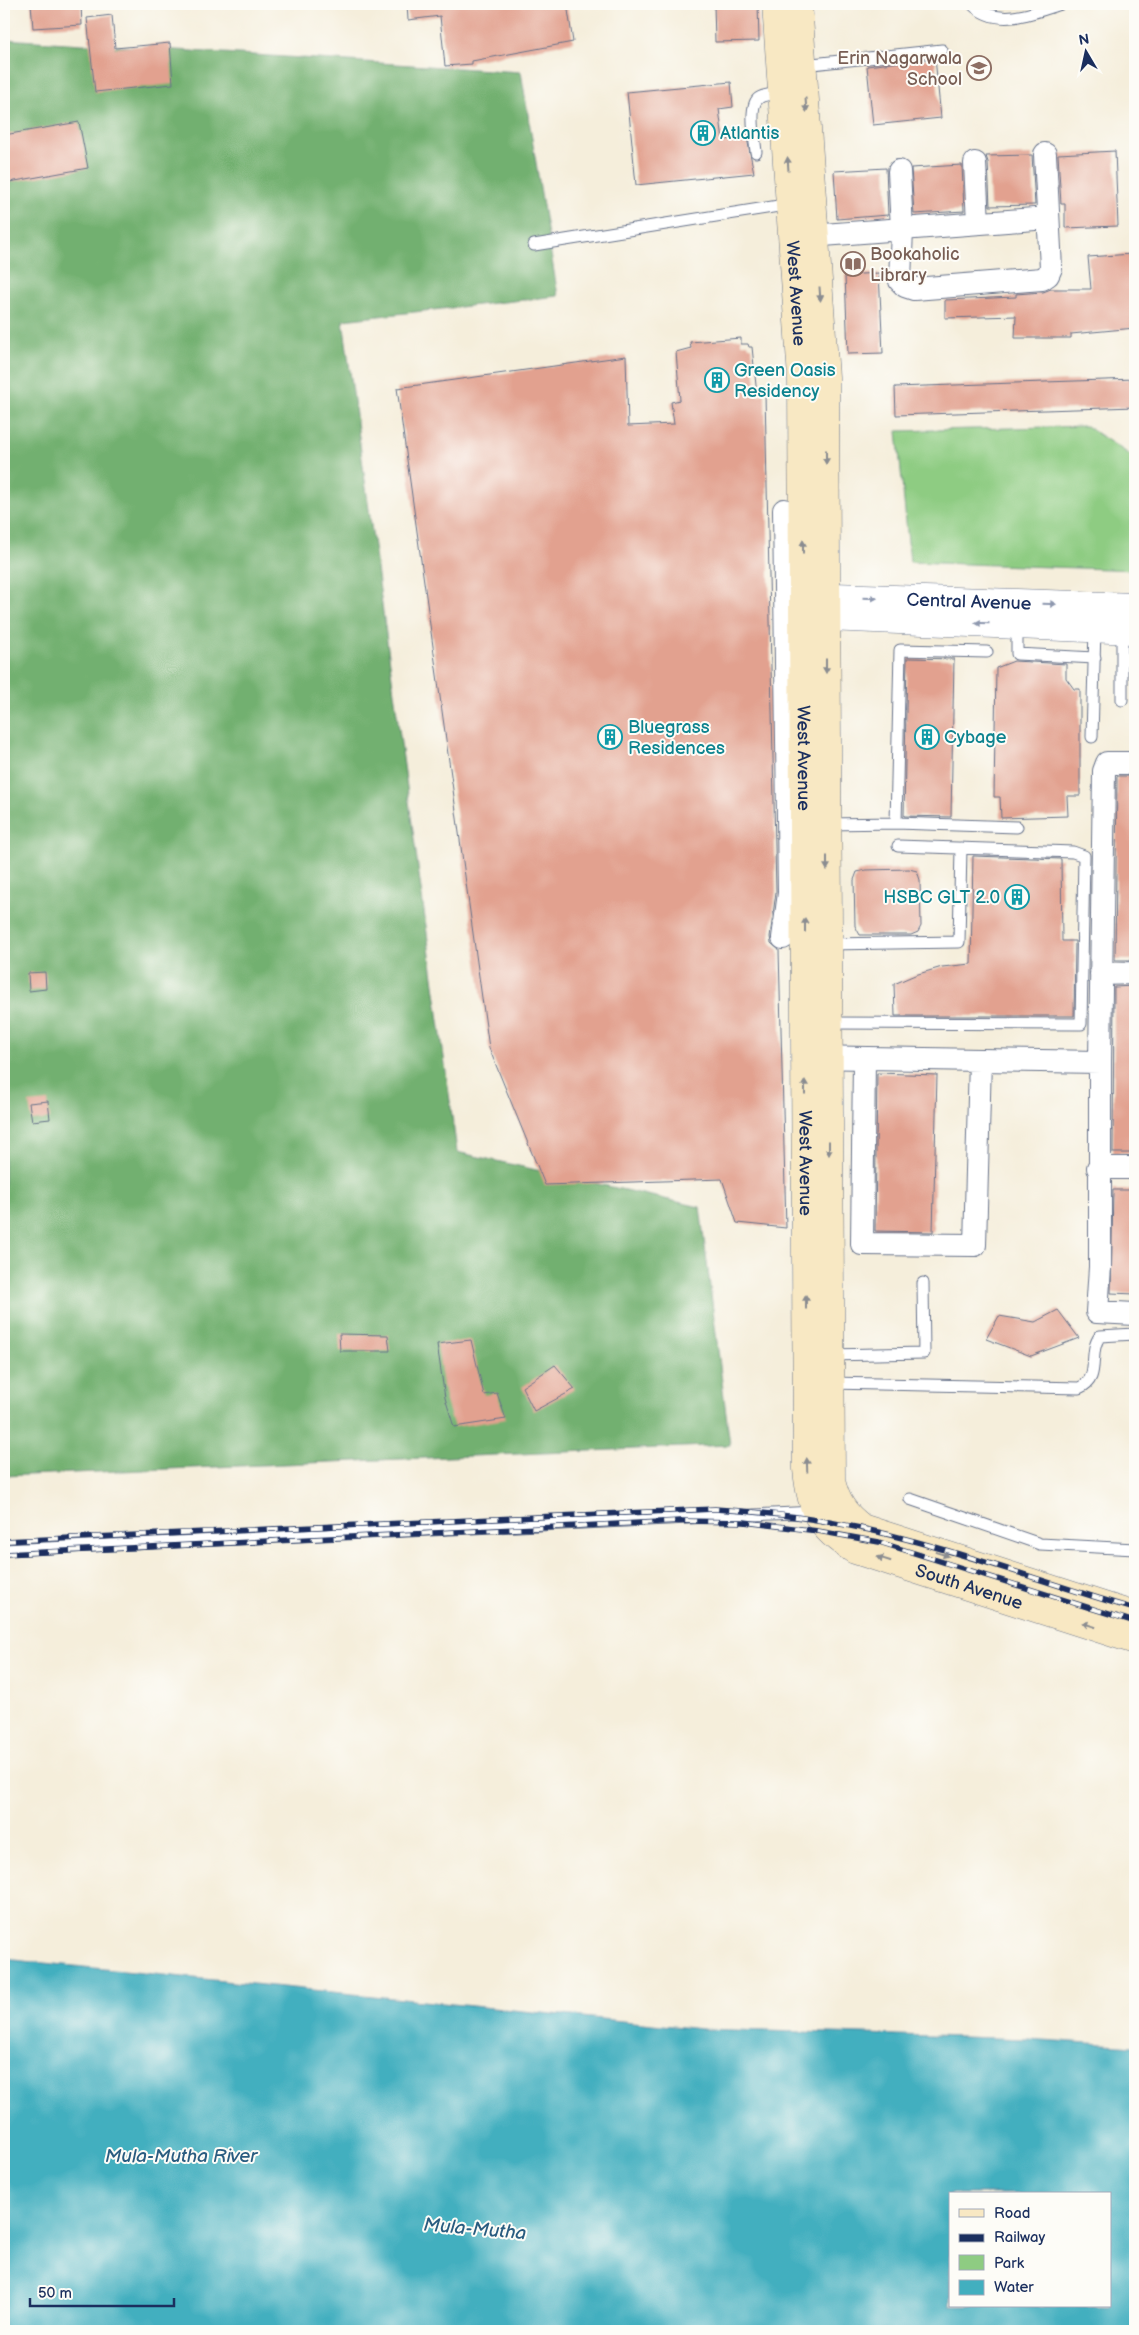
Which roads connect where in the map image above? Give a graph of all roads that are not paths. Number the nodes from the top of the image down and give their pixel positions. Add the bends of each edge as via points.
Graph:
1 (776, 4) edge
2 (798, 4) edge
3 (972, 4) edge
4 (1061, 4) edge
5 (942, 50) dead end
6 (803, 65) junction
7 (782, 94) junction
8 (756, 152) dead end
9 (1045, 154) dead end
10 (974, 163) dead end
11 (899, 171) dead end
12 (791, 204) junction
13 (1048, 218) junction
14 (978, 222) junction
15 (902, 229) junction
16 (805, 236) junction
17 (534, 245) dead end
18 (784, 510) dead end
19 (815, 606) junction
20 (1131, 622) edge
21 (1017, 624) junction
22 (1095, 628) junction
23 (987, 652) dead end
24 (1095, 658) junction
25 (795, 660) junction
26 (1122, 700) dead end
27 (1092, 737) dead end
28 (1135, 763) edge
29 (896, 823) junction
30 (827, 824) junction
31 (1017, 827) dead end
32 (898, 846) dead end
33 (961, 848) junction
34 (783, 938) dead end
35 (828, 944) junction
36 (1101, 974) junction
37 (1135, 974) edge
38 (828, 1023) junction
39 (817, 1057) junction
40 (864, 1058) junction
41 (980, 1060) junction
42 (1100, 1062) junction
43 (1098, 1168) junction
44 (1135, 1168) edge
45 (923, 1283) dead end
46 (1135, 1314) edge
47 (1135, 1334) edge
48 (830, 1355) junction
49 (830, 1383) junction
50 (910, 1499) dead end
51 (827, 1508) junction
52 (1135, 1549) edge
53 (4, 1550) edge
54 (1135, 1616) edge
55 (1135, 1640) edge

1 - 7 main road, West Avenue
2 - 6 main road, West Avenue
3 - 4 lane via 981,13 998,18 1019,17
5 - 6 lane
6 -> 16 main road, West Avenue
7 - 8 lane via 760,96 752,109
12 -> 7 main road, West Avenue
9 - 13 street
10 - 14 street
11 - 15 street
12 - 16 main road, West Avenue
12 - 17 lane
13 - 14 street
13 - 15 street via 1051,268 1042,279 914,289 900,280
14 - 15 street
15 - 16 street
16 - 19 main road, West Avenue via 802,378
18 - 25 street
19 -> 20 street, Central Avenue
21 -> 19 street, Central Avenue
19 - 25 main road, West Avenue
19 -> 30 main road, West Avenue
20 - 22 street, Central Avenue
20 - 26 lane
21 - 22 street, Central Avenue
21 - 24 lane via 1017,654
22 - 24 lane
23 - 29 lane via 900,650
24 - 27 lane
25 - 34 street via 790,893
39 -> 25 main road, West Avenue
28 - 36 street via 1107,763 1104,766
29 - 30 lane
29 - 31 lane
30 -> 35 main road, West Avenue
32 - 33 lane
33 - 35 lane via 959,942
33 - 38 lane via 1073,852 1084,856 1081,1024
35 - 38 main road, West Avenue
36 - 37 street
36 - 42 street
38 - 39 main road, West Avenue
39 - 40 street
39 -> 48 main road, West Avenue
51 -> 39 main road, West Avenue via 812,1501 807,1469
40 - 41 street
40 - 41 street via 862,1244 975,1245
41 - 42 street
42 - 43 street
43 - 44 street
43 - 46 street via 1100,1267 1097,1312
45 - 48 lane via 924,1353
47 - 49 lane via 1100,1336 1094,1344 1091,1378 1087,1385 1079,1388
48 - 49 main road, West Avenue
49 - 51 main road, West Avenue via 832,1488
50 - 52 lane via 1040,1544
51 - 53 lane
51 -> 54 main road, South Avenue via 845,1514 862,1528
55 -> 51 main road, South Avenue via 855,1550 824,1526

